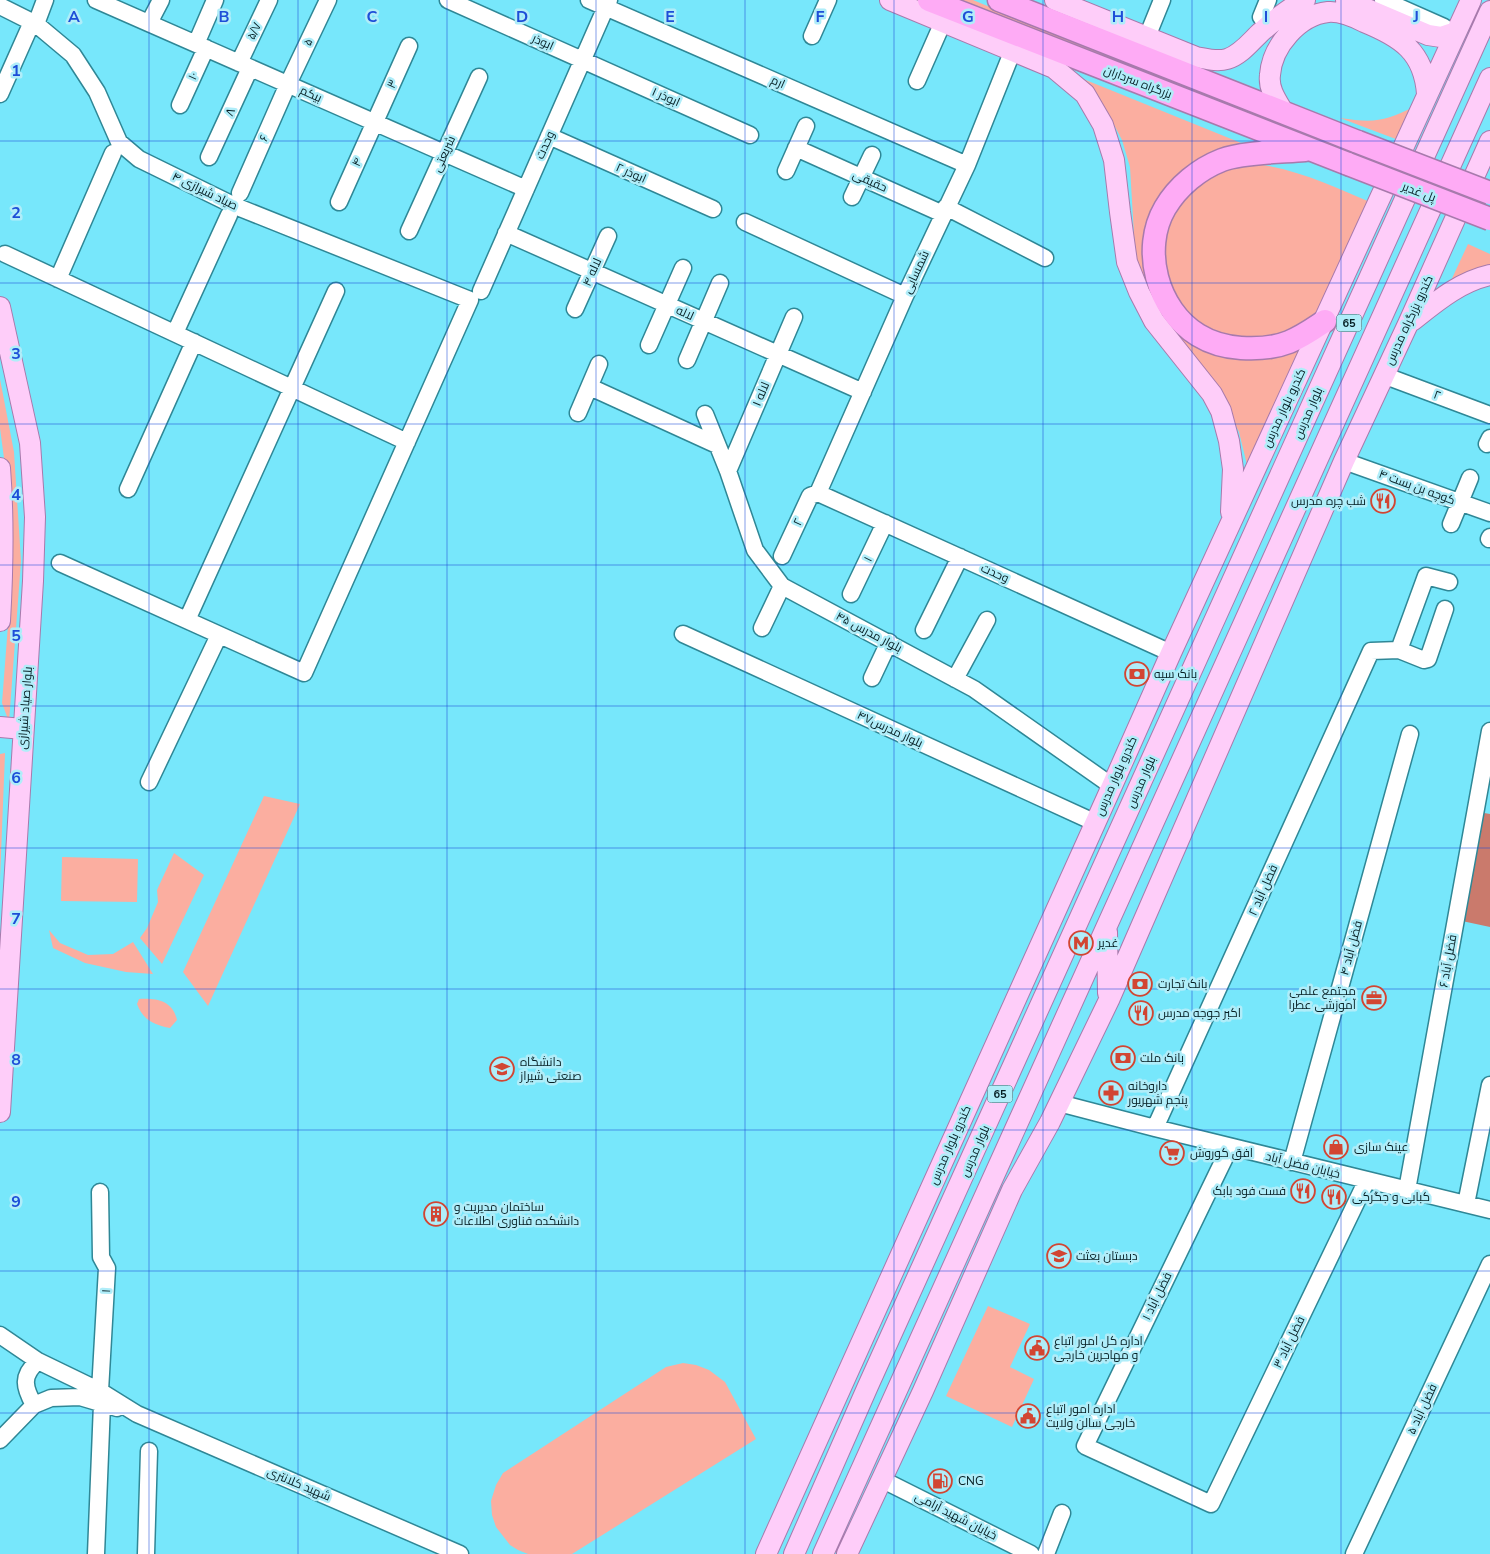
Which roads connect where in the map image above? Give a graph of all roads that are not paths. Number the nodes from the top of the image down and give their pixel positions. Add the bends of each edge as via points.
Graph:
1 (45, 0) edge
2 (98, 0) edge
3 (161, 0) edge
4 (215, 0) edge
5 (269, 0) edge
6 (328, 0) edge
7 (448, 0) edge
8 (589, 0) edge
9 (828, 0) edge
10 (890, 0) edge
11 (929, 0) edge
12 (999, 0) edge
13 (1055, 0) edge
14 (1162, 0) edge
15 (1268, 0) edge
16 (1306, 0) edge
17 (1346, 0) edge
18 (1383, 0) edge
19 (1471, 0) edge
20 (1478, 0) edge
21 (607, 4) edge
22 (0, 6) edge
23 (1490, 11) edge
24 (1260, 17) dead end
25 (943, 22) junction
26 (34, 23) junction
27 (149, 23) junction
28 (1453, 27) junction
29 (812, 36) dead end
30 (1147, 37) junction
31 (201, 46) junction
32 (409, 46) dead end
33 (1013, 50) junction
34 (582, 60) junction
35 (245, 65) junction
36 (479, 77) dead end
37 (1490, 78) edge
38 (917, 82) dead end
39 (288, 84) junction
40 (0, 94) edge
41 (1427, 94) junction
42 (180, 105) dead end
43 (1284, 113) junction
44 (375, 122) junction
45 (806, 126) dead end
46 (750, 134) dead end
47 (549, 136) junction
48 (1490, 140) edge
49 (1358, 142) joint
50 (796, 148) junction
51 (1311, 150) junction
52 (113, 153) dead end
53 (444, 153) junction
54 (872, 155) dead end
55 (209, 157) dead end
56 (1348, 164) joint
57 (967, 165) junction
58 (786, 171) dead end
59 (861, 177) junction
60 (526, 189) junction
61 (240, 193) dead end
62 (1490, 193) edge
63 (852, 197) dead end
64 (339, 202) dead end
65 (713, 209) dead end
66 (945, 211) junction
67 (229, 215) dead end
68 (1490, 220) edge
69 (745, 222) dead end
70 (409, 231) dead end
71 (506, 233) junction
72 (608, 236) dead end
73 (5, 254) dead end
74 (1045, 258) dead end
75 (683, 268) dead end
76 (592, 272) junction
77 (1490, 275) edge
78 (58, 278) junction
79 (720, 283) dead end
80 (336, 290) dead end
81 (475, 295) junction
82 (905, 296) junction
83 (667, 305) junction
84 (0, 307) edge
85 (575, 309) dead end
86 (794, 317) dead end
87 (703, 321) junction
88 (1325, 321) junction
89 (1408, 324) junction
90 (175, 333) junction
91 (194, 342) junction
92 (649, 346) dead end
93 (778, 354) junction
94 (686, 360) dead end
95 (599, 364) dead end
96 (1383, 375) junction
97 (590, 387) junction
98 (292, 388) junction
99 (863, 392) junction
100 (578, 412) dead end
101 (705, 414) dead end
102 (1490, 415) edge
103 (407, 442) junction
104 (717, 445) junction
105 (1344, 461) junction
106 (0, 468) edge
107 (728, 471) junction
108 (1470, 478) dead end
109 (128, 489) dead end
110 (818, 493) junction
111 (1328, 498) junction
112 (1460, 502) junction
113 (1490, 513) edge
114 (885, 523) junction
115 (1231, 524) junction
116 (1451, 524) dead end
117 (782, 556) dead end
118 (960, 557) junction
119 (60, 563) dead end
120 (1449, 582) dead end
121 (782, 586) junction
122 (851, 594) dead end
123 (1255, 598) junction
124 (1445, 609) dead end
125 (187, 620) junction
126 (987, 620) dead end
127 (0, 621) edge
128 (762, 628) dead end
129 (924, 630) dead end
130 (683, 634) dead end
131 (218, 635) junction
132 (1208, 635) junction
133 (889, 642) junction
134 (1232, 647) junction
135 (1400, 650) junction
136 (1171, 653) junction
137 (872, 678) dead end
138 (955, 679) junction
139 (0, 727) edge
140 (23, 729) junction
141 (1410, 734) dead end
142 (1489, 741) edge
143 (149, 782) dead end
144 (1112, 786) junction
145 (1096, 823) junction
146 (1070, 879) junction
147 (1093, 888) junction
148 (1106, 926) junction
149 (1109, 1000) junction
150 (1490, 1085) edge
151 (1059, 1103) junction
152 (0, 1112) edge
153 (1154, 1128) junction
154 (951, 1144) junction
155 (1230, 1147) junction
156 (972, 1156) junction
157 (1292, 1162) junction
158 (1367, 1180) junction
159 (1012, 1190) junction
160 (1407, 1190) junction
161 (100, 1192) dead end
162 (1466, 1204) junction
163 (1490, 1210) edge
164 (979, 1212) junction
165 (1490, 1264) edge
166 (0, 1335) edge
167 (38, 1361) junction
168 (101, 1398) junction
169 (34, 1405) junction
170 (0, 1440) edge
171 (149, 1451) dead end
172 (831, 1468) junction
173 (881, 1479) junction
174 (1210, 1504) joint
175 (1062, 1513) dead end
176 (769, 1546) edge
177 (96, 1554) edge
178 (146, 1554) edge
179 (460, 1554) edge
180 (794, 1554) edge
181 (823, 1554) edge
182 (847, 1554) edge
183 (1031, 1554) edge
184 (1046, 1554) edge
185 (1354, 1554) edge

1 - 26 street
2 - 27 street, بیکم
3 - 27 street
4 - 31 street, ۱۰
5 - 35 street, ۵/۷
6 - 39 street, ۵
7 - 34 street, ابوذر
8 - 21 street, ارم
9 - 29 street
10 - 25 main road
11 - 51 highway, بزرگراه سرداران
12 - 43 highway, بزرگراه سرداران
13 - 30 main road
14 - 30 street
15 - 24 street
16 - 30 main road via 1228,58 1196,57
17 - 28 main road via 1428,35 1441,37
18 - 28 street
19 - 28 main road, کندرو بلوار مدرس
20 - 28 main road
21 - 34 street, وحدت
21 - 57 street, ارم
22 - 26 street, صیاد شیرازی ۴
23 - 132 main road, بلوار مدرس / 65
25 - 33 main road
25 - 38 street
26 - 40 street
26 - 81 street, صیاد شیرازی ۴ via 74,55 97,92 119,142 139,159 235,206
27 - 31 street, بیکم
28 - 41 main road, کندرو بلوار مدرس
31 - 35 street, بیکم
31 - 42 street, ۱۰
32 - 44 street, ۳
33 - 57 street, شمسایی
33 - 115 main road via 1054,68 1085,94 1103,125 1114,160 1127,262 1139,292 1154,321 1212,394 1221,411 1233,469
34 - 46 street, ابوذر ۱
34 - 47 street, وحدت
35 - 39 street, بیکم
35 - 55 street, ۸
36 - 53 street, شریعتی
37 - 123 main road, 65
39 - 44 street, بیکم
39 - 61 street, ۶
41 - 43 main road via 1426,77 1409,48 1386,31 1349,15 1328,12 1300,23 1286,36 1274,58 1269,75 1271,90
41 - 88 main road, کندرو بلوار مدرس
43 - 49 highway, بزرگراه سرداران
44 - 53 street, بیکم
44 - 64 street, ۴
45 - 50 street
47 - 60 street, وحدت
47 - 65 street, ابوذر ۲
48 - 89 main road, کندرو بزرگراه مدرس
49 - 62 highway, پل غدیر, bridge
50 - 58 street
50 - 59 street, حقیقی
51 - 56 highway, بزرگراه سرداران
51 - 88 highway via 1224,160 1194,176 1164,209 1154,246 1155,263 1161,290 1175,314 1198,335 1224,346 1261,349 1289,343
52 - 78 street
53 - 60 street, بیکم
53 - 70 street, شریعتی
54 - 59 street
56 - 68 highway, پل غدیر, bridge
57 - 66 street, شمسایی
59 - 63 street
59 - 66 street, حقیقی
60 - 71 street, وحدت
66 - 74 street, حقیقی
66 - 82 street, شمسایی
67 - 90 street
69 - 82 street
71 - 76 street, لاله
71 - 81 street, وحدت
72 - 76 street, لاله ۴
73 - 78 street
75 - 83 street
76 - 83 street, لاله
76 - 85 street, لاله ۴
77 - 89 main road via 1448,293
78 - 90 street
79 - 87 street
80 - 98 street
81 - 103 street, وحدت
82 - 99 street, شمسایی
83 - 87 street, لاله
83 - 92 street
84 - 140 main road, بلوار صیاد شیرازی via 30,443 35,517
86 - 93 street, لاله ۱
87 - 93 street, لاله
87 - 94 street
88 - 115 main road, کندرو بلوار مدرس
89 - 96 main road, کندرو بزرگراه مدرس
90 - 91 street
91 - 98 street
91 - 109 street
93 - 99 street, لاله
93 - 107 street, لاله ۱
95 - 97 street
96 - 102 street, ۲
96 - 105 main road, کندرو بزرگراه مدرس
97 - 100 street
97 - 104 street
98 - 103 street
98 - 125 street
99 - 110 street, شمسایی
101 - 104 street, ۴۵ بلوار مدرس
103 - 131 street, وحدت via 304,673
104 - 107 street, ۴۵ بلوار مدرس
105 - 111 main road, کندرو بزرگراه مدرس
105 - 112 street, کوچه بن بست ۴
106 - 127 main road via 4,514
107 - 121 street, ۴۵ بلوار مدرس via 756,550
108 - 112 street
110 - 114 street, وحدت
110 - 117 street, ۲ via 810,496
111 - 123 main road
111 - 149 main road
112 - 113 street, کوچه بن بست ۴
112 - 116 street
114 - 118 street, وحدت
114 - 122 street, ۱
115 - 136 main road, کندرو بلوار مدرس
118 - 129 street
118 - 136 street, وحدت
119 - 125 street
120 - 135 street via 1426,576
121 - 128 street
121 - 133 street, ۴۵ بلوار مدرس
123 - 134 main road, 65
124 - 135 street via 1428,659
125 - 131 street
126 - 138 street
130 - 145 street, بلوار مدرس۴۷
131 - 143 street
132 - 134 main road
132 - 147 main road, بلوار مدرس / 65
133 - 137 street
133 - 138 street, ۴۵ بلوار مدرس
134 - 148 main road, 65
135 - 153 street, فضل آباد ۲ via 1370,651
136 - 144 main road, کندرو بلوار مدرس
138 - 144 street, ۴۵ بلوار مدرس
139 - 140 main road
140 - 152 main road, بلوار صیاد شیرازی
141 - 157 street, فضل آباد ۴
142 - 160 street, فضل آباد ۶
144 - 145 main road, کندرو بلوار مدرس
145 - 146 main road, کندرو بلوار مدرس
146 - 147 main road
146 - 154 main road, کندرو بلوار مدرس
147 - 156 main road, بلوار مدرس / 65
148 - 149 main road
148 - 164 main road, 65
149 - 151 main road
150 - 162 street
151 - 153 street, خیابان فضل آباد
151 - 159 main road
153 - 155 street, خیابان فضل آباد
154 - 156 main road
154 - 176 main road, کندرو بلوار مدرس
155 - 157 street, خیابان فضل آباد
155 - 174 street, فضل آباد ۱ via 1084,1446
156 - 172 main road, بلوار مدرس / 65
157 - 158 street, خیابان فضل آباد
158 - 160 street, خیابان فضل آباد
158 - 174 street, فضل آباد ۳
159 - 164 main road
159 - 173 main road
160 - 162 street, خیابان فضل آباد
161 - 168 street, ۱ via 101,1257 107,1268
162 - 163 street, خیابان فضل آباد
164 - 181 main road, 65
165 - 185 street, فضل آباد ۵
166 - 167 street
167 - 168 street
167 - 169 street via 29,1368 25,1381
168 - 169 street via 51,1398
168 - 177 street, ۱
168 - 179 street, شهید کلانتری
169 - 170 street
171 - 178 street
172 - 176 main road
172 - 180 main road, بلوار مدرس / 65
173 - 182 main road
173 - 183 street, خیابان شهید آرامی
175 - 184 street

